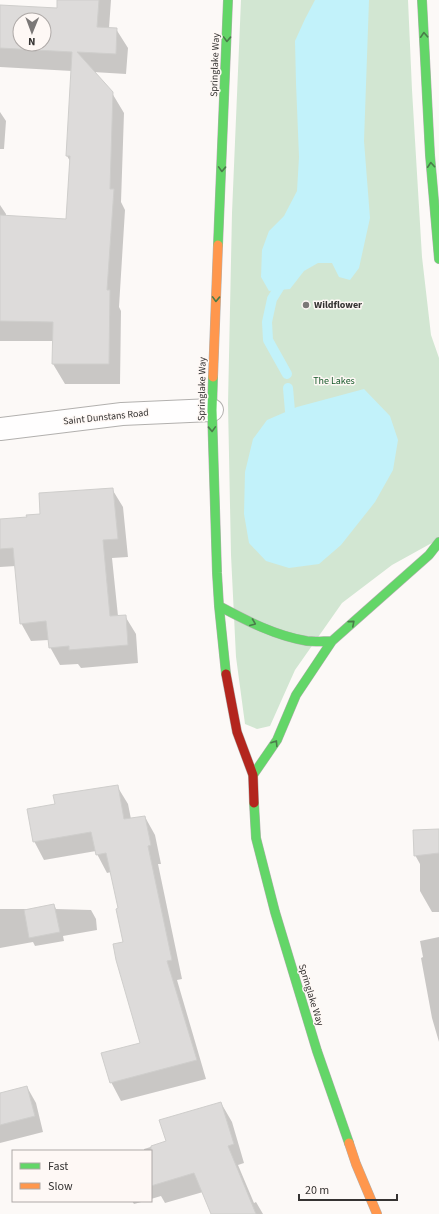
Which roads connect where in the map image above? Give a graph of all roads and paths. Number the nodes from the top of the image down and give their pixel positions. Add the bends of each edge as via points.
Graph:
1 (228, 0) edge
2 (422, 0) edge
3 (439, 260) edge
4 (212, 410) junction
5 (0, 429) edge
6 (439, 543) edge
7 (218, 606) junction
8 (332, 641) junction
9 (253, 775) junction
10 (377, 1214) edge

1 -> 4 street, Springlake Way
3 -> 2 street via 430,155
4 - 5 street, Saint Dunstans Road via 122,414
4 -> 7 street, Springlake Way
8 -> 6 street via 424,560
7 -> 8 street via 272,631 304,640
7 - 9 street, Springlake Way via 236,732
9 -> 8 street via 277,740 296,695
9 - 10 street, Springlake Way via 256,838 275,912 317,1051 356,1164

